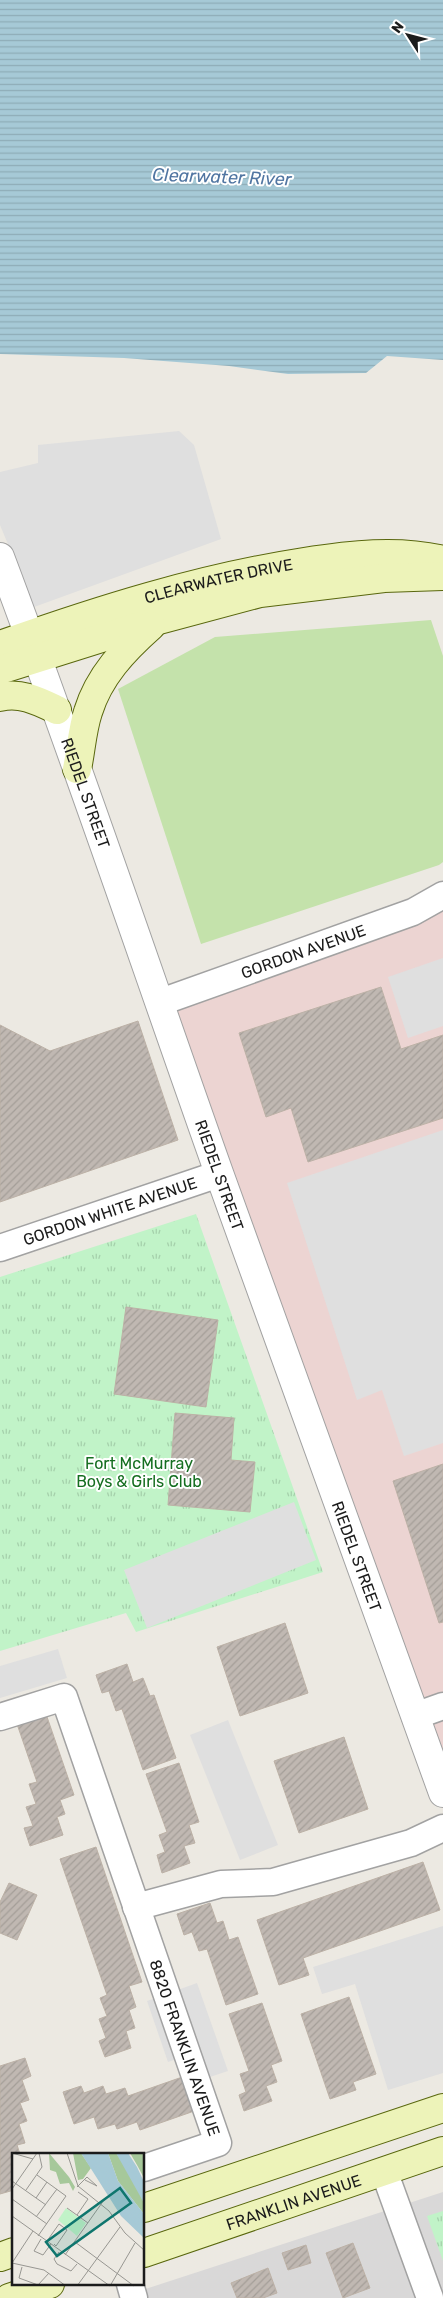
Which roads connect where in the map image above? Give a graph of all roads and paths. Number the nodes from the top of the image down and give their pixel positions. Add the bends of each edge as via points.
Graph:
1 (0, 557) edge
2 (443, 560) edge
3 (443, 576) edge
4 (159, 620) junction
5 (0, 644) edge
6 (34, 646) junction
7 (0, 670) edge
8 (0, 697) edge
9 (57, 710) junction
10 (77, 769) junction
11 (443, 895) edge
12 (161, 1002) junction
13 (219, 1174) junction
14 (0, 1248) edge
15 (443, 1706) edge
16 (415, 1716) junction
17 (0, 1717) edge
18 (443, 1793) edge
19 (443, 1828) edge
20 (136, 1907) junction
21 (443, 2108) edge
22 (443, 2151) edge
23 (145, 2168) edge
24 (384, 2171) junction
25 (145, 2208) edge
26 (12, 2253) edge
27 (145, 2253) edge
28 (0, 2257) edge
29 (44, 2286) edge
30 (10, 2298) edge
31 (430, 2298) edge

1 - 6 street, RIEDEL STREET
2 - 6 main road, CLEARWATER DRIVE via 424,555 374,554 278,566 144,597
3 - 4 main road, CLEARWATER DRIVE via 384,578 260,593
4 - 6 main road, CLEARWATER DRIVE
4 - 10 main road via 124,650 103,679 88,712
5 - 6 main road, CLEARWATER DRIVE
6 - 7 main road, CLEARWATER DRIVE
6 - 9 street, RIEDEL STREET
8 - 9 main road via 28,696
9 - 10 street, RIEDEL STREET
10 - 12 street, RIEDEL STREET
11 - 12 street, GORDON AVENUE via 413,912
12 - 13 street, RIEDEL STREET
13 - 14 street, GORDON WHITE AVENUE
13 - 16 street, RIEDEL STREET
15 - 16 street
16 - 18 street, RIEDEL STREET
17 - 20 street, 8820 FRANKLIN AVENUE via 64,1697
19 - 20 street via 412,1843 273,1882 221,1884
20 - 23 street, 8820 FRANKLIN AVENUE via 218,2143
21 - 25 main road
22 - 24 main road, FRANKLIN AVENUE
24 - 27 main road, FRANKLIN AVENUE
24 - 31 street
26 - 28 main road
29 - 30 main road

